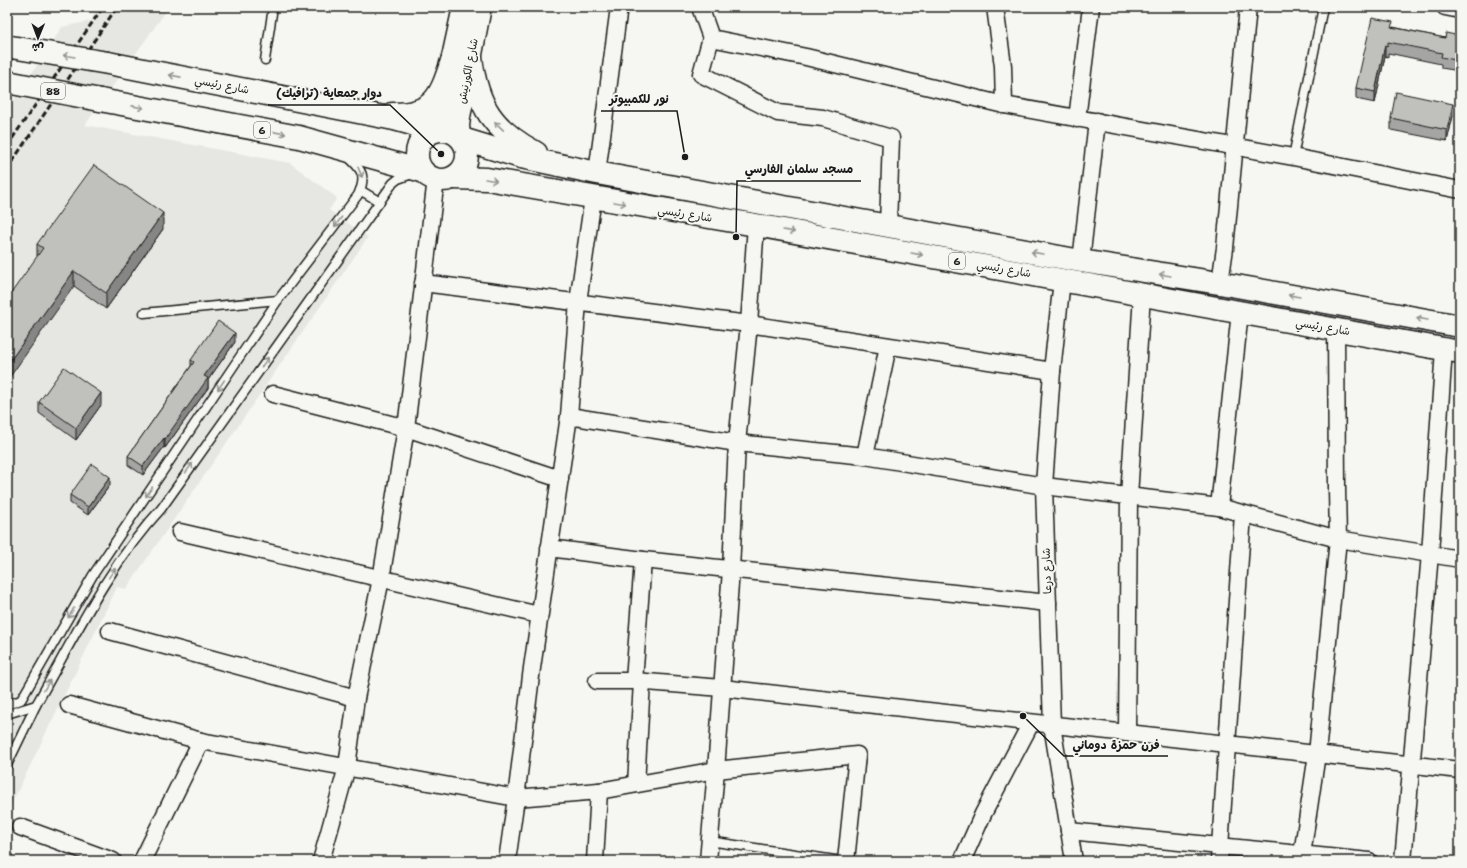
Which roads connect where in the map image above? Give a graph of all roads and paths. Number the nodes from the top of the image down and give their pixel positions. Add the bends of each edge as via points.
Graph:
1 (273, 7) edge
2 (464, 7) edge
3 (480, 7) edge
4 (619, 7) edge
5 (700, 7) edge
6 (995, 7) edge
7 (1091, 7) edge
8 (1248, 7) edge
9 (1324, 7) edge
10 (1445, 7) edge
11 (1460, 10) edge
12 (711, 38) junction
13 (9, 46) edge
14 (462, 58) junction
15 (265, 60) dead end
16 (7, 82) edge
17 (100, 100) joint
18 (1004, 106) junction
19 (352, 111) junction
20 (1077, 119) junction
21 (1097, 121) junction
22 (433, 131) junction
23 (461, 137) junction
24 (325, 144) junction
25 (1234, 146) junction
26 (1293, 156) junction
27 (568, 167) junction
28 (597, 173) junction
29 (434, 175) junction
30 (360, 190) junction
31 (1460, 190) edge
32 (593, 198) junction
33 (380, 202) junction
34 (756, 225) junction
35 (888, 226) junction
36 (1081, 261) junction
37 (1062, 280) junction
38 (423, 283) junction
39 (1223, 284) junction
40 (1142, 294) junction
41 (278, 300) junction
42 (578, 302) junction
43 (1231, 311) junction
44 (144, 313) dead end
45 (749, 324) junction
46 (1460, 326) edge
47 (1336, 329) junction
48 (888, 346) junction
49 (1452, 350) edge
50 (1052, 371) junction
51 (273, 394) dead end
52 (569, 416) junction
53 (406, 428) junction
54 (737, 443) junction
55 (865, 456) junction
56 (560, 479) junction
57 (1044, 486) junction
58 (1129, 496) junction
59 (1219, 507) junction
60 (1243, 514) junction
61 (180, 532) dead end
62 (1338, 539) junction
63 (549, 548) junction
64 (1430, 554) junction
65 (1460, 559) edge
66 (643, 560) junction
67 (731, 570) junction
68 (381, 578) junction
69 (1048, 603) junction
70 (540, 615) junction
71 (110, 631) dead end
72 (597, 681) dead end
73 (638, 682) junction
74 (722, 688) junction
75 (356, 698) junction
76 (7, 705) edge
77 (36, 705) junction
78 (69, 705) dead end
79 (7, 714) edge
80 (1031, 723) junction
81 (1052, 725) junction
82 (1128, 733) junction
83 (202, 741) junction
84 (1226, 744) junction
85 (1317, 754) junction
86 (7, 765) edge
87 (1411, 765) junction
88 (347, 767) junction
89 (716, 770) junction
90 (1460, 770) edge
91 (636, 784) junction
92 (599, 791) junction
93 (516, 798) junction
94 (20, 827) dead end
95 (1069, 832) junction
96 (709, 840) junction
97 (1219, 854) edge
98 (1302, 858) edge
99 (113, 861) edge
100 (142, 861) edge
101 (321, 861) edge
102 (506, 861) edge
103 (594, 861) edge
104 (708, 861) edge
105 (842, 861) edge
106 (846, 861) edge
107 (962, 861) edge
108 (1074, 861) edge
109 (1369, 861) edge
110 (1403, 861) edge

1 - 15 lane
2 - 14 main road, شارع الكورنيش
3 - 14 main road, شارع الكورنيش
4 - 28 street
5 - 12 street
6 - 18 street via 1004,66
7 - 20 street
8 - 25 street
9 - 26 lane
10 - 11 street
12 - 18 street via 806,57
12 - 35 street via 701,74 778,114 823,118 891,138
19 -> 13 main road, شارع رئيسي, bridge
14 - 19 main road via 439,96 421,111 398,114
14 - 22 main road, شارع الكورنيش
14 - 23 main road, شارع الكورنيش via 459,122
27 -> 14 main road via 520,145 496,124 488,114 475,79
16 - 17 main road, شارع رئيسي / 88, bridge
17 -> 24 main road, شارع رئيسي / 6
18 - 20 street
19 - 22 main road, شارع رئيسي via 394,119
20 - 21 street
21 - 25 street
21 - 36 street
22 - 23 main road via 448,130
22 - 29 main road via 422,139 417,159
23 - 27 main road, شارع رئيسي / 6 via 521,157
23 - 29 main road via 467,150 466,163 460,173
24 - 29 main road, شارع رئيسي / 6
24 -> 30 lane via 348,157 360,169 363,176
25 - 26 street
25 - 39 street
26 - 31 street
27 - 28 main road, شارع رئيسي / 6
28 - 35 main road, شارع رئيسي / 6
29 -> 32 main road, شارع رئيسي / 6 via 487,179
29 - 33 lane via 412,174 398,179
29 - 38 street
30 - 33 lane
30 -> 41 lane
32 -> 34 main road, شارع رئيسي / 6
32 - 42 street
77 -> 33 lane via 106,581
34 -> 37 main road, شارع رئيسي / 6
34 - 45 street
36 -> 35 main road, شارع رئيسي / 6
39 -> 36 main road, شارع رئيسي / 6
37 - 40 main road, شارع رئيسي / 6
37 - 50 street, شارع درعا
38 - 42 street
38 - 53 street
39 - 43 main road
46 -> 39 main road, شارع رئيسي / 6
40 - 43 main road, شارع رئيسي / 6
40 - 58 street
41 - 44 lane
41 -> 76 lane via 93,575 21,700
42 - 45 street
42 - 52 street
43 - 47 main road, شارع رئيسي / 6
43 - 59 street
45 - 48 street
45 - 54 street
47 - 49 main road, شارع رئيسي / 6
47 - 62 street
48 - 50 street
48 - 55 street
49 - 64 street
50 - 57 street, شارع درعا
51 - 53 street
52 - 54 street
52 - 56 street
53 - 56 street
53 - 68 street
54 - 55 street
54 - 67 street
55 - 57 street
56 - 63 street
57 - 58 street
57 - 69 street, شارع درعا
58 - 59 street
58 - 82 street
59 - 60 street
60 - 62 street
60 - 84 street
61 - 68 street
62 - 64 street
62 - 85 street
63 - 66 street
63 - 70 street
64 - 65 street
64 - 87 street
66 - 67 street
66 - 73 street
67 - 69 street
67 - 74 street
68 - 70 street
68 - 75 street
69 - 81 street, شارع درعا
70 - 93 street
71 - 75 street
72 - 73 street
73 - 74 street
73 - 91 street
74 - 80 street
74 - 89 street
75 - 88 street
77 - 79 lane
77 - 86 lane
78 - 83 street
80 - 81 street
80 - 107 street via 983,814
81 - 82 street
81 - 95 street, شارع درعا
82 - 84 street
83 - 88 street
83 - 100 street
84 - 85 street
84 - 97 street
85 - 87 street
85 - 98 street
87 - 90 street
87 - 110 street
88 - 93 street
88 - 101 street
89 - 91 street
89 - 96 street
89 - 106 street via 857,755
91 - 92 street
92 - 93 street
92 - 103 street
93 - 102 street
94 - 99 street
95 - 97 street
95 - 108 street, شارع درعا
96 - 104 street
96 - 105 lane
97 - 98 street
98 - 109 street

